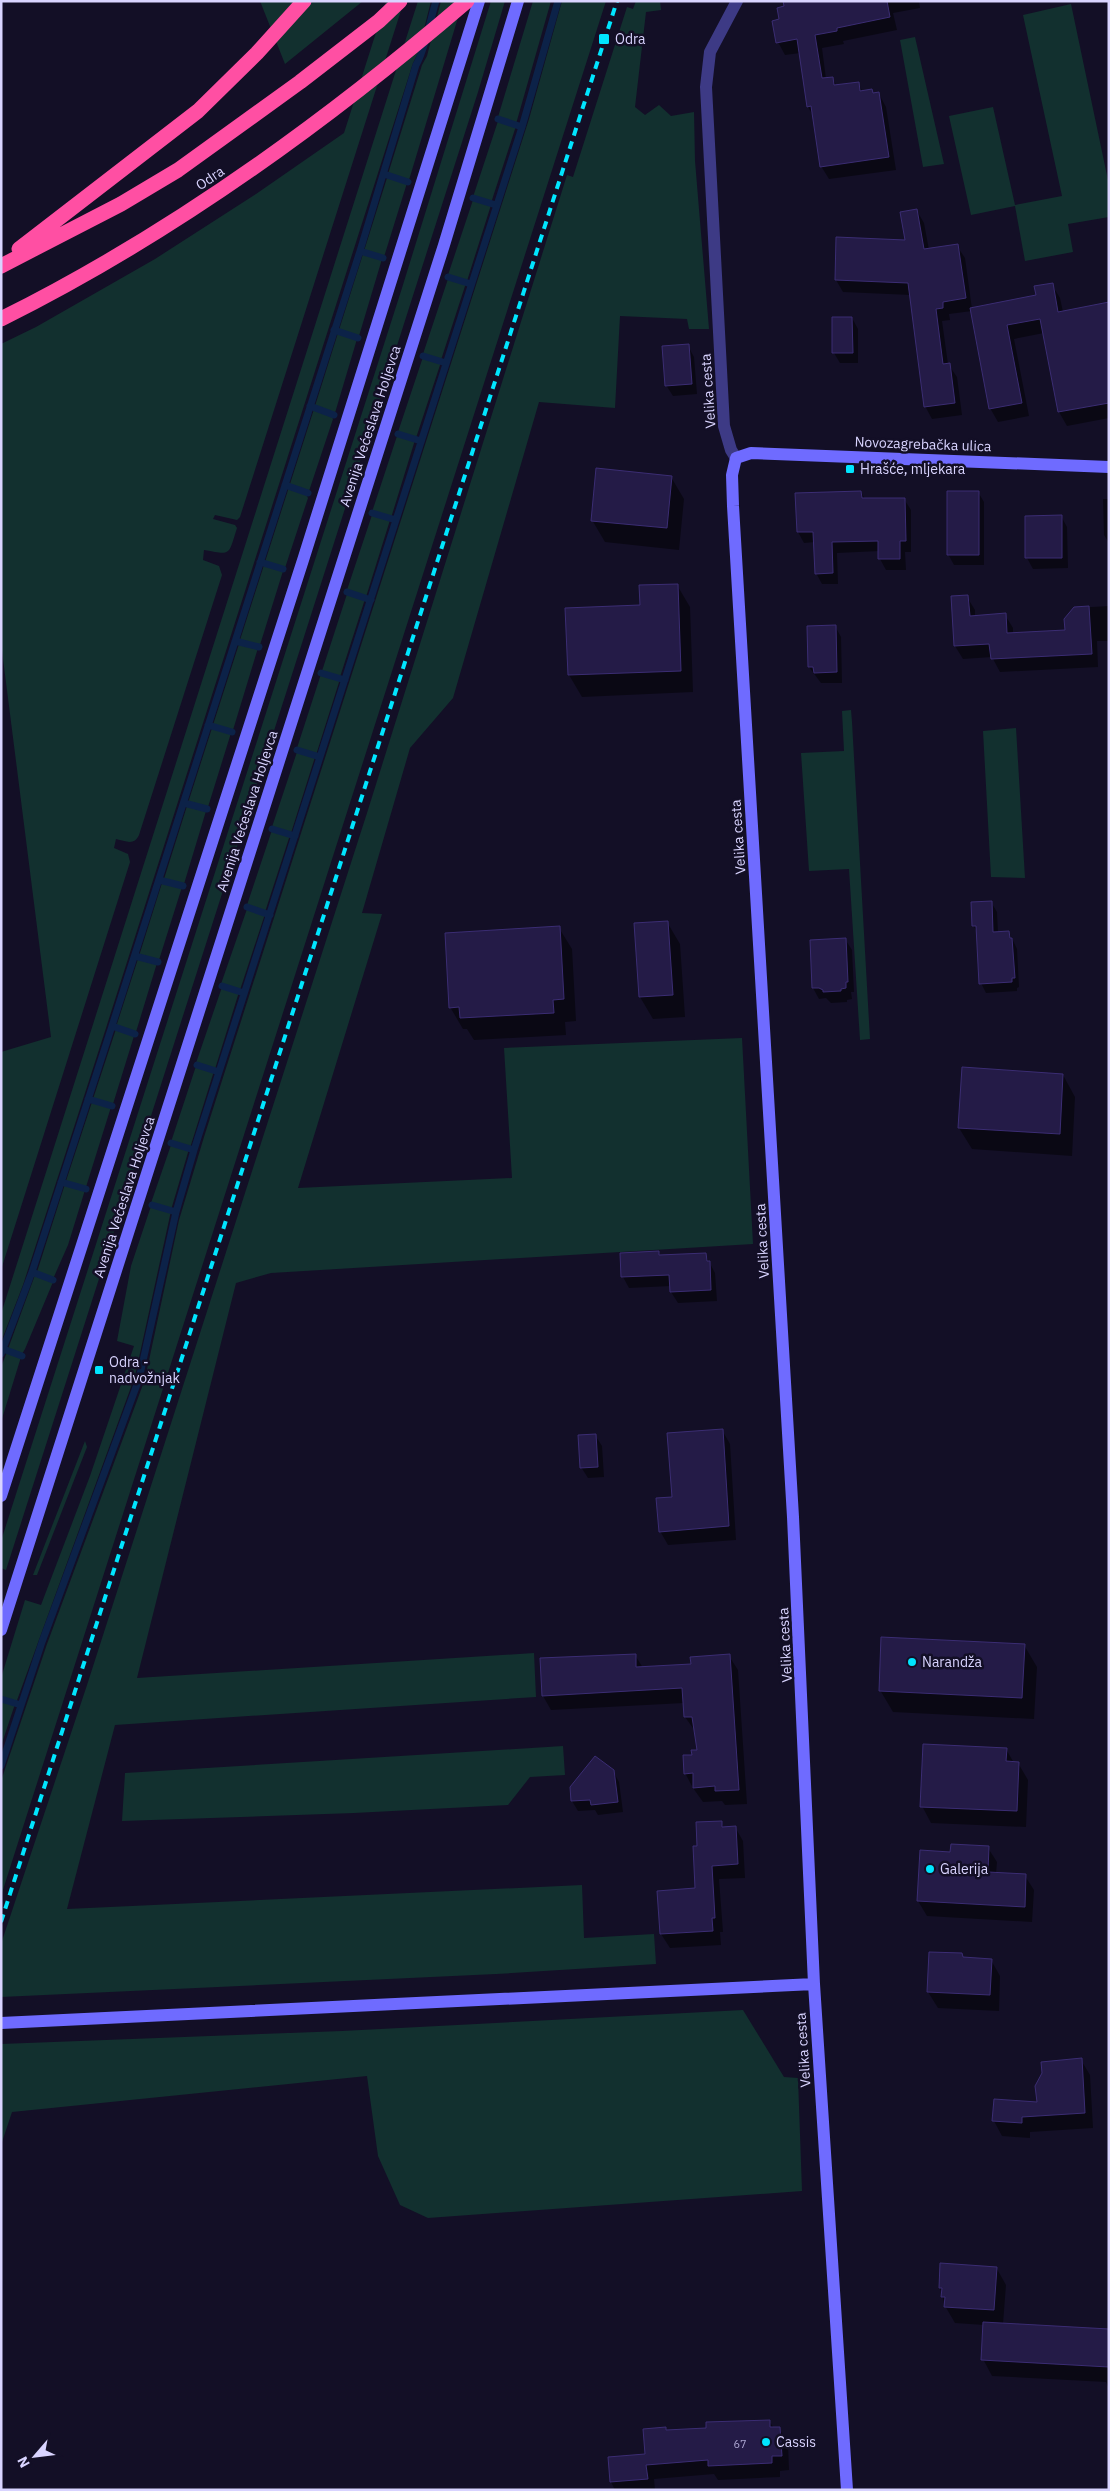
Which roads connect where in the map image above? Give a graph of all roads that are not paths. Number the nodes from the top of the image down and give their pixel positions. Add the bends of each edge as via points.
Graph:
1 (304, 1) edge
2 (400, 1) edge
3 (467, 1) edge
4 (479, 1) edge
5 (518, 1) edge
6 (737, 1) edge
7 (1, 265) edge
8 (1, 319) edge
9 (736, 458) junction
10 (1109, 467) edge
11 (1, 1496) edge
12 (1, 1630) edge
13 (814, 1984) junction
14 (1, 2023) edge
15 (847, 2490) edge

1 - 7 highway via 198,111
2 - 7 highway, Odra via 300,82 178,170 121,204
3 - 8 highway, Odra via 333,111 243,175 127,250
4 - 11 main road, Avenija Većeslava Holjevca via 301,566
5 - 12 main road, Avenija Većeslava Holjevca via 444,245
6 - 9 street, Velika cesta via 710,52 706,86 724,426
9 - 10 main road, Novozagrebačka ulica via 751,454 808,455
9 - 13 main road, Velika cesta via 732,475 733,506 794,1516
13 - 14 main road
13 - 15 main road, Velika cesta

